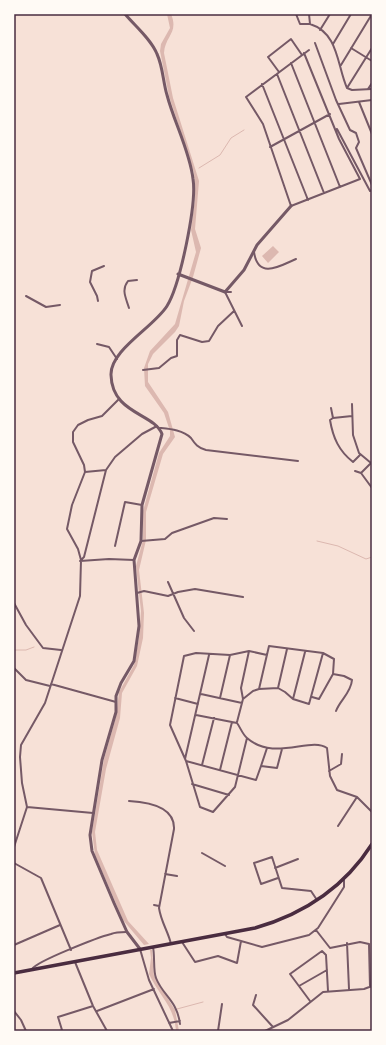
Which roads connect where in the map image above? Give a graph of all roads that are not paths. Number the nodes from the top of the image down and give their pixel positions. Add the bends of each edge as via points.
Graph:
1 (125, 14) edge
2 (296, 14) edge
3 (310, 14) edge
4 (330, 14) edge
5 (351, 14) edge
6 (372, 14) edge
7 (310, 24) junction
8 (320, 30) junction
9 (315, 43) dead end
10 (333, 44) junction
11 (351, 48) junction
12 (372, 48) edge
13 (309, 50) dead end
14 (303, 54) junction
15 (366, 57) junction
16 (372, 61) edge
17 (291, 63) junction
18 (341, 65) junction
19 (279, 72) junction
20 (277, 74) junction
21 (372, 83) edge
22 (262, 84) junction
23 (347, 88) junction
24 (368, 89) junction
25 (372, 89) edge
26 (372, 100) edge
27 (359, 102) junction
28 (339, 104) junction
29 (330, 114) junction
30 (314, 123) junction
31 (334, 123) junction
32 (299, 131) junction
33 (372, 134) edge
34 (284, 139) junction
35 (270, 147) junction
36 (372, 185) edge
37 (340, 187) junction
38 (372, 190) edge
39 (324, 193) junction
40 (308, 200) junction
41 (291, 206) junction
42 (254, 249) junction
43 (296, 259) dead end
44 (104, 266) dead end
45 (178, 274) junction
46 (137, 280) dead end
47 (225, 292) junction
48 (231, 292) dead end
49 (26, 296) dead end
50 (98, 301) dead end
51 (60, 305) dead end
52 (129, 308) dead end
53 (234, 311) junction
54 (242, 326) dead end
55 (97, 344) dead end
56 (117, 359) junction
57 (143, 370) dead end
58 (119, 399) junction
59 (352, 404) dead end
60 (331, 408) dead end
61 (352, 416) junction
62 (333, 418) junction
63 (159, 427) junction
64 (360, 455) junction
65 (298, 461) dead end
66 (106, 470) junction
67 (355, 471) dead end
68 (85, 472) junction
69 (362, 473) junction
70 (372, 488) edge
71 (142, 505) junction
72 (227, 519) dead end
73 (141, 541) junction
74 (115, 546) dead end
75 (80, 560) junction
76 (134, 560) junction
77 (168, 582) dead end
78 (138, 593) junction
79 (173, 595) junction
80 (243, 596) dead end
81 (14, 603) edge
82 (194, 631) dead end
83 (287, 649) junction
84 (62, 650) junction
85 (249, 651) junction
86 (305, 652) junction
87 (322, 653) junction
88 (209, 655) junction
89 (230, 655) junction
90 (267, 655) junction
91 (14, 668) edge
92 (333, 674) junction
93 (50, 685) junction
94 (278, 688) junction
95 (259, 689) junction
96 (201, 694) junction
97 (312, 697) junction
98 (175, 698) junction
99 (220, 698) junction
100 (293, 699) junction
101 (243, 700) junction
102 (116, 702) junction
103 (242, 703) junction
104 (198, 704) junction
105 (336, 711) dead end
106 (196, 715) junction
107 (214, 718) junction
108 (232, 722) junction
109 (237, 723) junction
110 (247, 738) junction
111 (267, 748) junction
112 (282, 749) junction
113 (342, 754) dead end
114 (186, 760) junction
115 (202, 765) junction
116 (261, 766) junction
117 (220, 770) junction
118 (329, 771) junction
119 (238, 775) junction
120 (191, 784) junction
121 (229, 794) junction
122 (357, 797) junction
123 (129, 801) dead end
124 (27, 807) junction
125 (372, 812) edge
126 (93, 813) junction
127 (338, 826) dead end
128 (372, 844) edge
129 (14, 847) edge
130 (202, 853) dead end
131 (298, 859) dead end
132 (14, 863) edge
133 (225, 866) dead end
134 (275, 868) junction
135 (165, 874) junction
136 (177, 876) dead end
137 (278, 878) junction
138 (344, 880) junction
139 (318, 901) junction
140 (154, 905) dead end
141 (159, 906) junction
142 (60, 925) junction
143 (316, 930) junction
144 (127, 932) junction
145 (225, 934) junction
146 (241, 941) junction
147 (182, 942) junction
148 (347, 943) junction
149 (171, 944) junction
150 (14, 945) edge
151 (152, 947) junction
152 (140, 949) junction
153 (70, 950) junction
154 (74, 961) junction
155 (32, 969) junction
156 (327, 970) junction
157 (14, 973) edge
158 (292, 976) junction
159 (288, 979) dead end
160 (159, 984) junction
161 (299, 986) junction
162 (371, 986) edge
163 (154, 988) junction
164 (349, 989) junction
165 (328, 991) junction
166 (256, 994) dead end
167 (310, 1001) junction
168 (222, 1004) dead end
169 (93, 1006) junction
170 (14, 1011) edge
171 (97, 1011) junction
172 (169, 1023) junction
173 (273, 1027) junction
174 (26, 1031) edge
175 (60, 1031) edge
176 (107, 1031) edge
177 (173, 1031) edge
178 (218, 1031) edge
179 (265, 1031) edge

1 - 45 street via 157,53 166,95 194,180 193,206
2 - 7 street via 300,24
3 - 7 street
4 - 8 street
5 - 10 street
6 - 11 street
7 - 8 street
8 - 10 street
9 - 28 street
10 - 18 street
11 - 15 street
11 - 18 street
12 - 15 street
13 - 14 street
14 - 17 street
14 - 19 street via 291,39 268,56
14 - 29 street
15 - 16 street
15 - 23 street
17 - 19 street
17 - 30 street
18 - 23 street
19 - 20 street
20 - 22 street
20 - 32 street
21 - 24 street
22 - 34 street
22 - 35 street via 246,97 263,124
23 - 24 street
24 - 25 street
26 - 27 street
27 - 28 street
27 - 33 street
28 - 36 street via 350,130 356,133 360,142 356,148
29 - 30 street
29 - 31 street
30 - 32 street
30 - 37 street
31 - 37 street via 339,139 360,179
31 - 38 street via 370,191
32 - 34 street
32 - 39 street
34 - 35 street
34 - 40 street
35 - 41 street
37 - 39 street
39 - 40 street
40 - 41 street
41 - 42 street
42 - 43 street via 256,260 266,269
42 - 47 street via 244,270
44 - 50 street via 92,271 90,282
45 - 47 street
45 - 56 street via 168,305
46 - 52 street via 128,281 124,286
47 - 48 street
47 - 53 street
49 - 51 street via 46,307
53 - 54 street
53 - 57 street via 219,324 208,341 202,342 180,335 177,340 177,356 159,368
55 - 56 street via 109,347
56 - 58 street via 111,371 111,379
58 - 63 street
58 - 68 street via 102,416 78,425 73,432 73,442
59 - 61 street
60 - 62 street
61 - 62 street
61 - 64 street via 353,435
62 - 64 street via 330,420 331,427 343,454 353,462
63 - 65 street via 181,432 206,450
63 - 66 street via 142,434 115,457
63 - 71 street via 162,434
64 - 69 street via 371,463
66 - 68 street
66 - 75 street via 84,557
67 - 69 street
68 - 75 street via 72,505 67,529 78,549
69 - 70 street
71 - 73 street
71 - 74 street via 124,502
72 - 73 street via 214,518 172,533 166,539
73 - 76 street
75 - 76 street
75 - 84 street via 80,596
76 - 78 street
77 - 79 street
78 - 79 street
78 - 102 street via 139,626 134,661 121,682
79 - 80 street via 195,589
79 - 82 street via 184,618
81 - 84 street via 43,648
83 - 86 street
83 - 90 street via 270,646
83 - 94 street
84 - 93 street
85 - 89 street
85 - 90 street
85 - 101 street via 241,688
86 - 87 street
86 - 100 street
87 - 92 street via 334,660
87 - 97 street
88 - 89 street
88 - 96 street
88 - 98 street via 184,656
89 - 99 street
90 - 95 street
91 - 93 street via 26,680
92 - 97 street via 319,699
92 - 105 street via 352,680 351,688
93 - 102 street
93 - 124 street via 45,703 21,745 22,783
94 - 95 street
94 - 100 street
95 - 101 street
96 - 99 street
96 - 104 street
97 - 100 street via 309,704
98 - 104 street
98 - 114 street via 170,725
99 - 103 street
101 - 103 street
102 - 126 street
103 - 109 street
104 - 106 street
106 - 107 street
106 - 114 street
107 - 108 street
107 - 115 street
108 - 109 street
108 - 117 street
109 - 110 street
110 - 111 street
110 - 119 street
111 - 112 street
111 - 116 street
112 - 116 street via 276,768
112 - 118 street via 310,744 323,746 327,748
113 - 118 street via 341,764
114 - 115 street
114 - 120 street
115 - 117 street
116 - 119 street via 256,780
117 - 119 street
118 - 122 street via 337,790
119 - 121 street via 235,787
120 - 121 street
120 - 121 street via 200,807 209,811 213,812
122 - 125 street
122 - 127 street
123 - 135 street via 150,803 172,817 174,829
124 - 126 street
124 - 129 street
126 - 144 street via 90,835 92,851
128 - 138 main road
130 - 133 street
131 - 134 street
132 - 142 street via 39,876
134 - 137 street
134 - 137 street via 270,857 254,863 261,884
135 - 136 street
135 - 141 street
137 - 139 street via 282,888 311,891
138 - 139 main road
138 - 143 street via 344,887
139 - 145 main road via 276,922
140 - 141 street
141 - 149 street
142 - 150 street
142 - 153 street
143 - 146 street via 306,936 262,947
143 - 148 street via 330,948
144 - 152 street
144 - 153 street via 112,933
145 - 146 street
145 - 147 main road
146 - 147 street via 237,963 218,956 195,962
147 - 149 main road
148 - 162 street via 369,944
148 - 164 street
149 - 151 main road
151 - 152 main road
151 - 160 street via 155,959 154,973
152 - 154 main road
152 - 163 street via 146,972
153 - 155 street
154 - 155 main road
154 - 169 street
155 - 157 main road
156 - 158 street via 326,955 322,951 290,974
156 - 161 street
156 - 165 street
158 - 159 street
158 - 161 street
160 - 163 street
160 - 172 street via 170,998 180,1022
161 - 167 street
162 - 164 street via 364,989
163 - 171 street
163 - 172 street
164 - 165 street
165 - 167 street
166 - 173 street via 253,1005
167 - 173 street via 288,1020
168 - 178 street
169 - 171 street
169 - 175 street via 58,1017 62,1030
170 - 174 street
171 - 176 street
172 - 177 street
173 - 179 street

